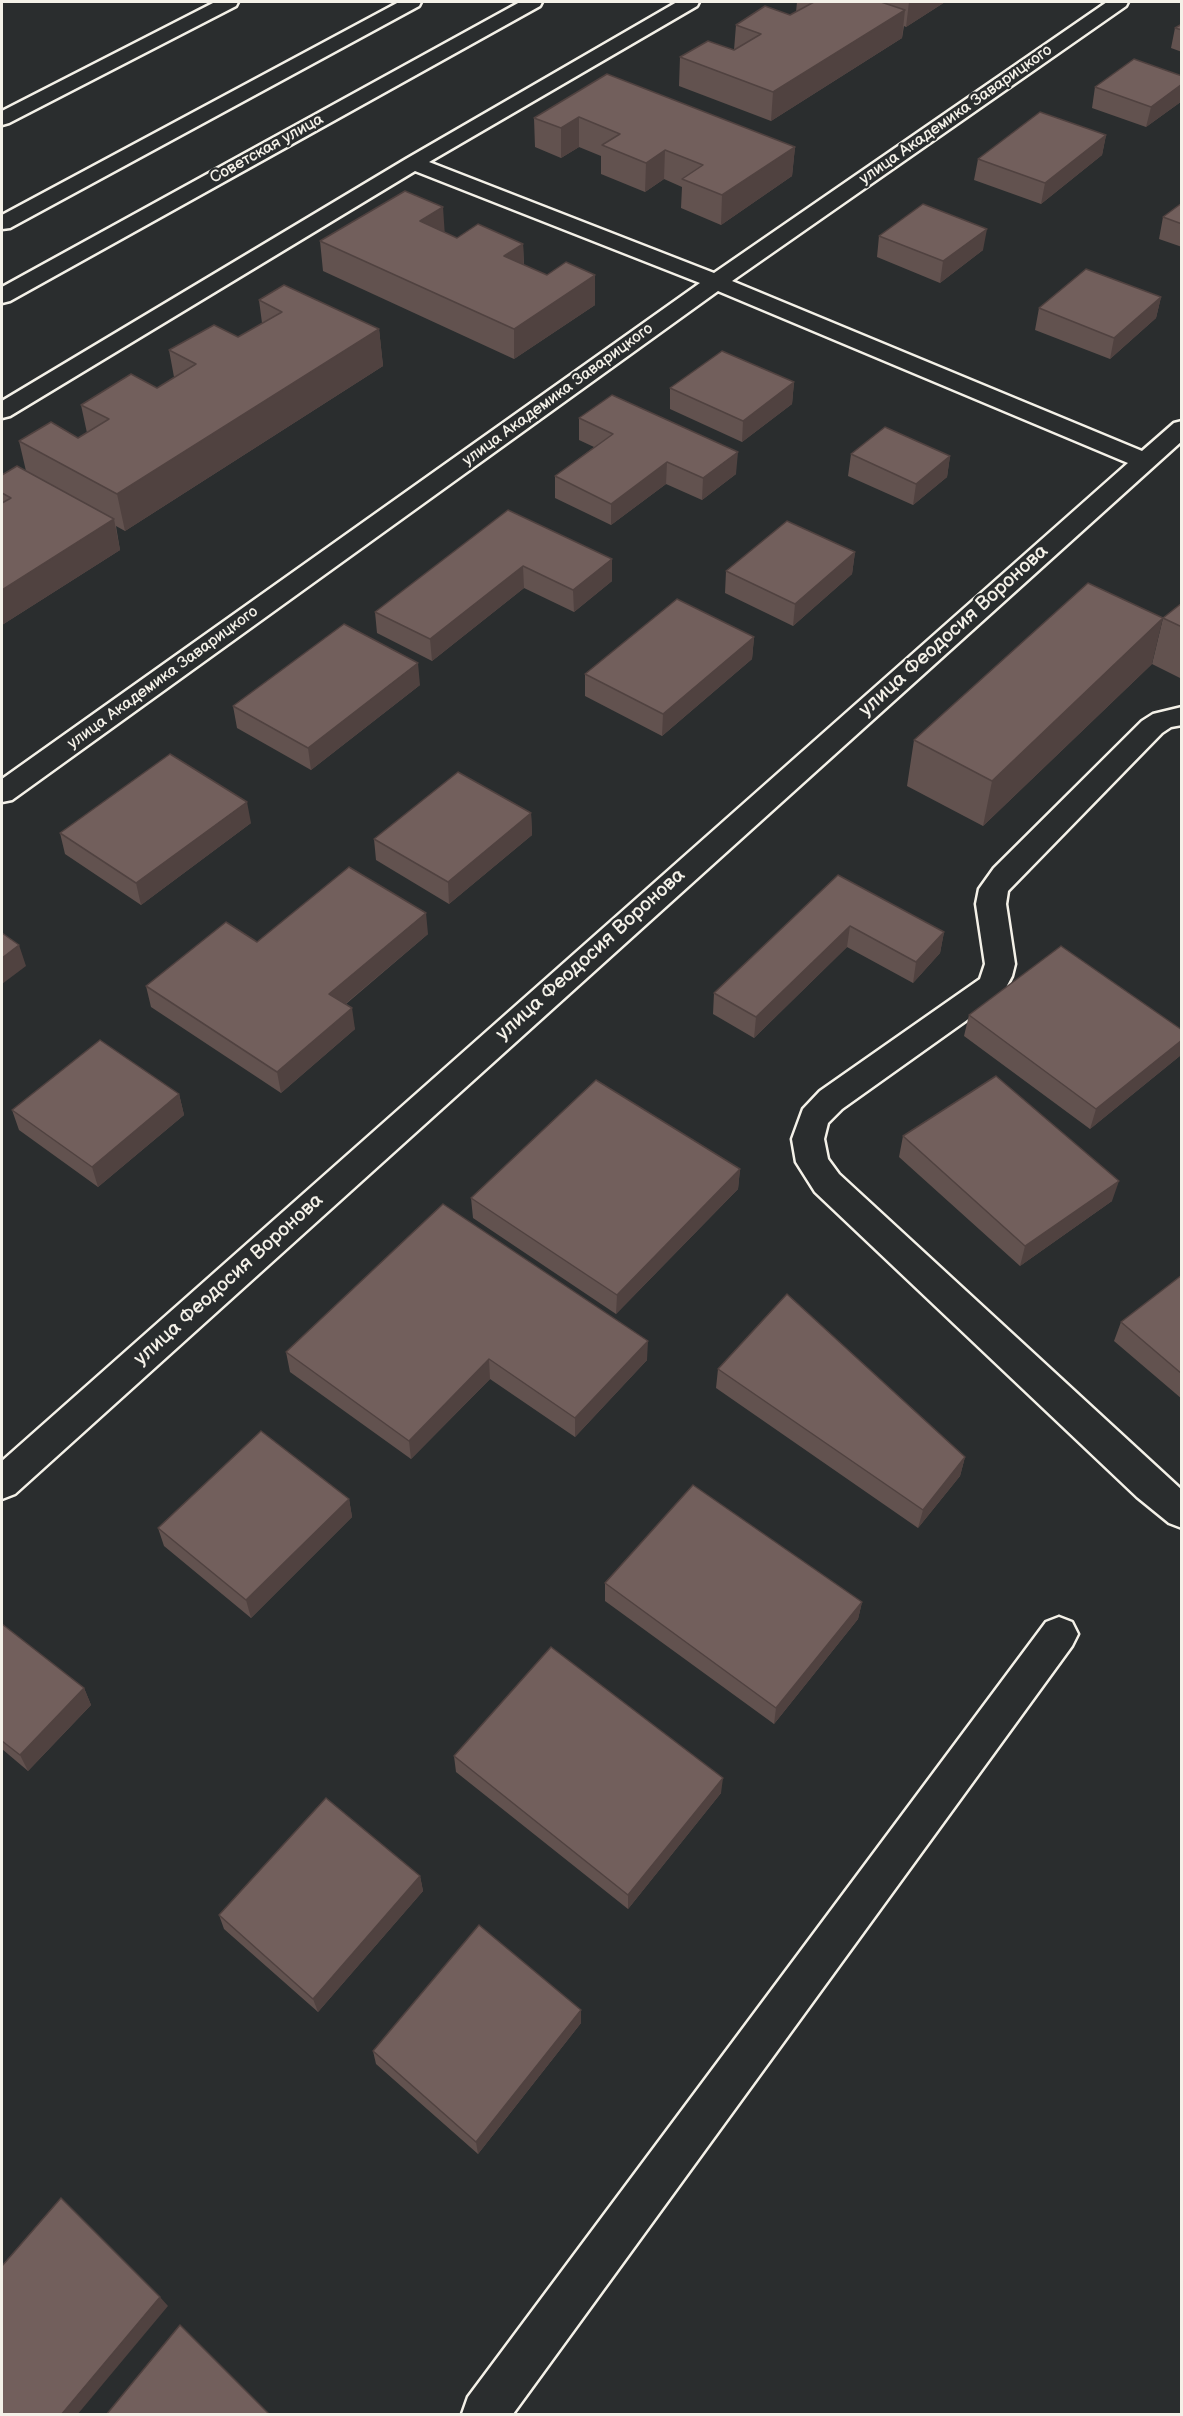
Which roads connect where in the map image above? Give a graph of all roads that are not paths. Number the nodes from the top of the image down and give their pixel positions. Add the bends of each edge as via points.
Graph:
1 (228, 2) edge
2 (412, 2) edge
3 (533, 2) edge
4 (690, 2) edge
5 (1119, 2) edge
6 (2, 119) edge
7 (413, 163) junction
8 (2, 223) edge
9 (716, 282) junction
10 (2, 296) edge
11 (2, 411) edge
12 (1182, 428) edge
13 (1144, 461) junction
14 (1182, 716) edge
15 (2, 793) edge
16 (2, 1483) edge
17 (1182, 1512) edge
18 (1059, 1634) dead end
19 (485, 2415) edge

1 - 6 street
2 - 8 street
3 - 10 street, Советская улица
4 - 7 street
5 - 9 street, улица Академика Заварицкого
7 - 9 street
7 - 11 street
9 - 13 street
9 - 15 street, улица Академика Заварицкого
12 - 13 street, улица Феодосия Воронова
13 - 16 street, улица Феодосия Воронова
14 - 17 street via 1152,727 994,889 990,904 1000,964 991,987 831,1100 814,1118 808,1139 812,1162 827,1183 1149,1486
18 - 19 street

